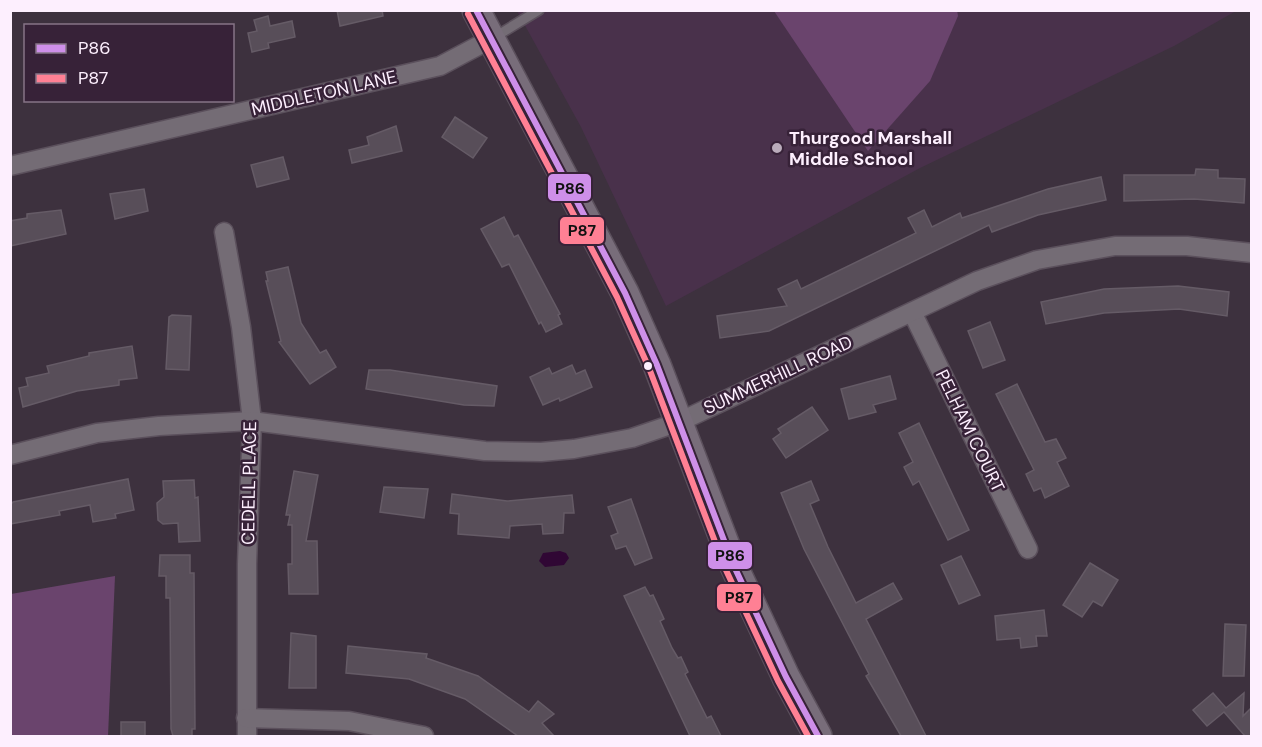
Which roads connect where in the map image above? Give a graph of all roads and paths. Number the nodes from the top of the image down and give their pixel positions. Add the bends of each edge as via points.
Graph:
1 (476, 10) edge
2 (539, 10) edge
3 (491, 39) junction
4 (10, 166) edge
5 (224, 232) dead end
6 (1251, 252) edge
7 (912, 312) junction
8 (252, 421) junction
9 (680, 422) junction
10 (10, 455) edge
11 (1028, 549) dead end
12 (247, 727) edge
13 (424, 736) edge
14 (818, 736) edge

1 - 3 main road
2 - 3 lane
3 - 4 street, MIDDLETON LANE via 440,66
3 - 9 main road via 609,261
5 - 8 street, CEDELL PLACE via 242,327
6 - 7 street, SUMMERHILL ROAD via 1155,245 1079,252 1004,272
7 - 9 street, SUMMERHILL ROAD
7 - 11 street, PELHAM COURT
8 - 9 street, SUMMERHILL ROAD via 485,451 524,452 595,446
8 - 10 street, SUMMERHILL ROAD via 98,434
8 - 12 street, CEDELL PLACE
9 - 14 main road via 733,564
12 - 13 street via 349,721

